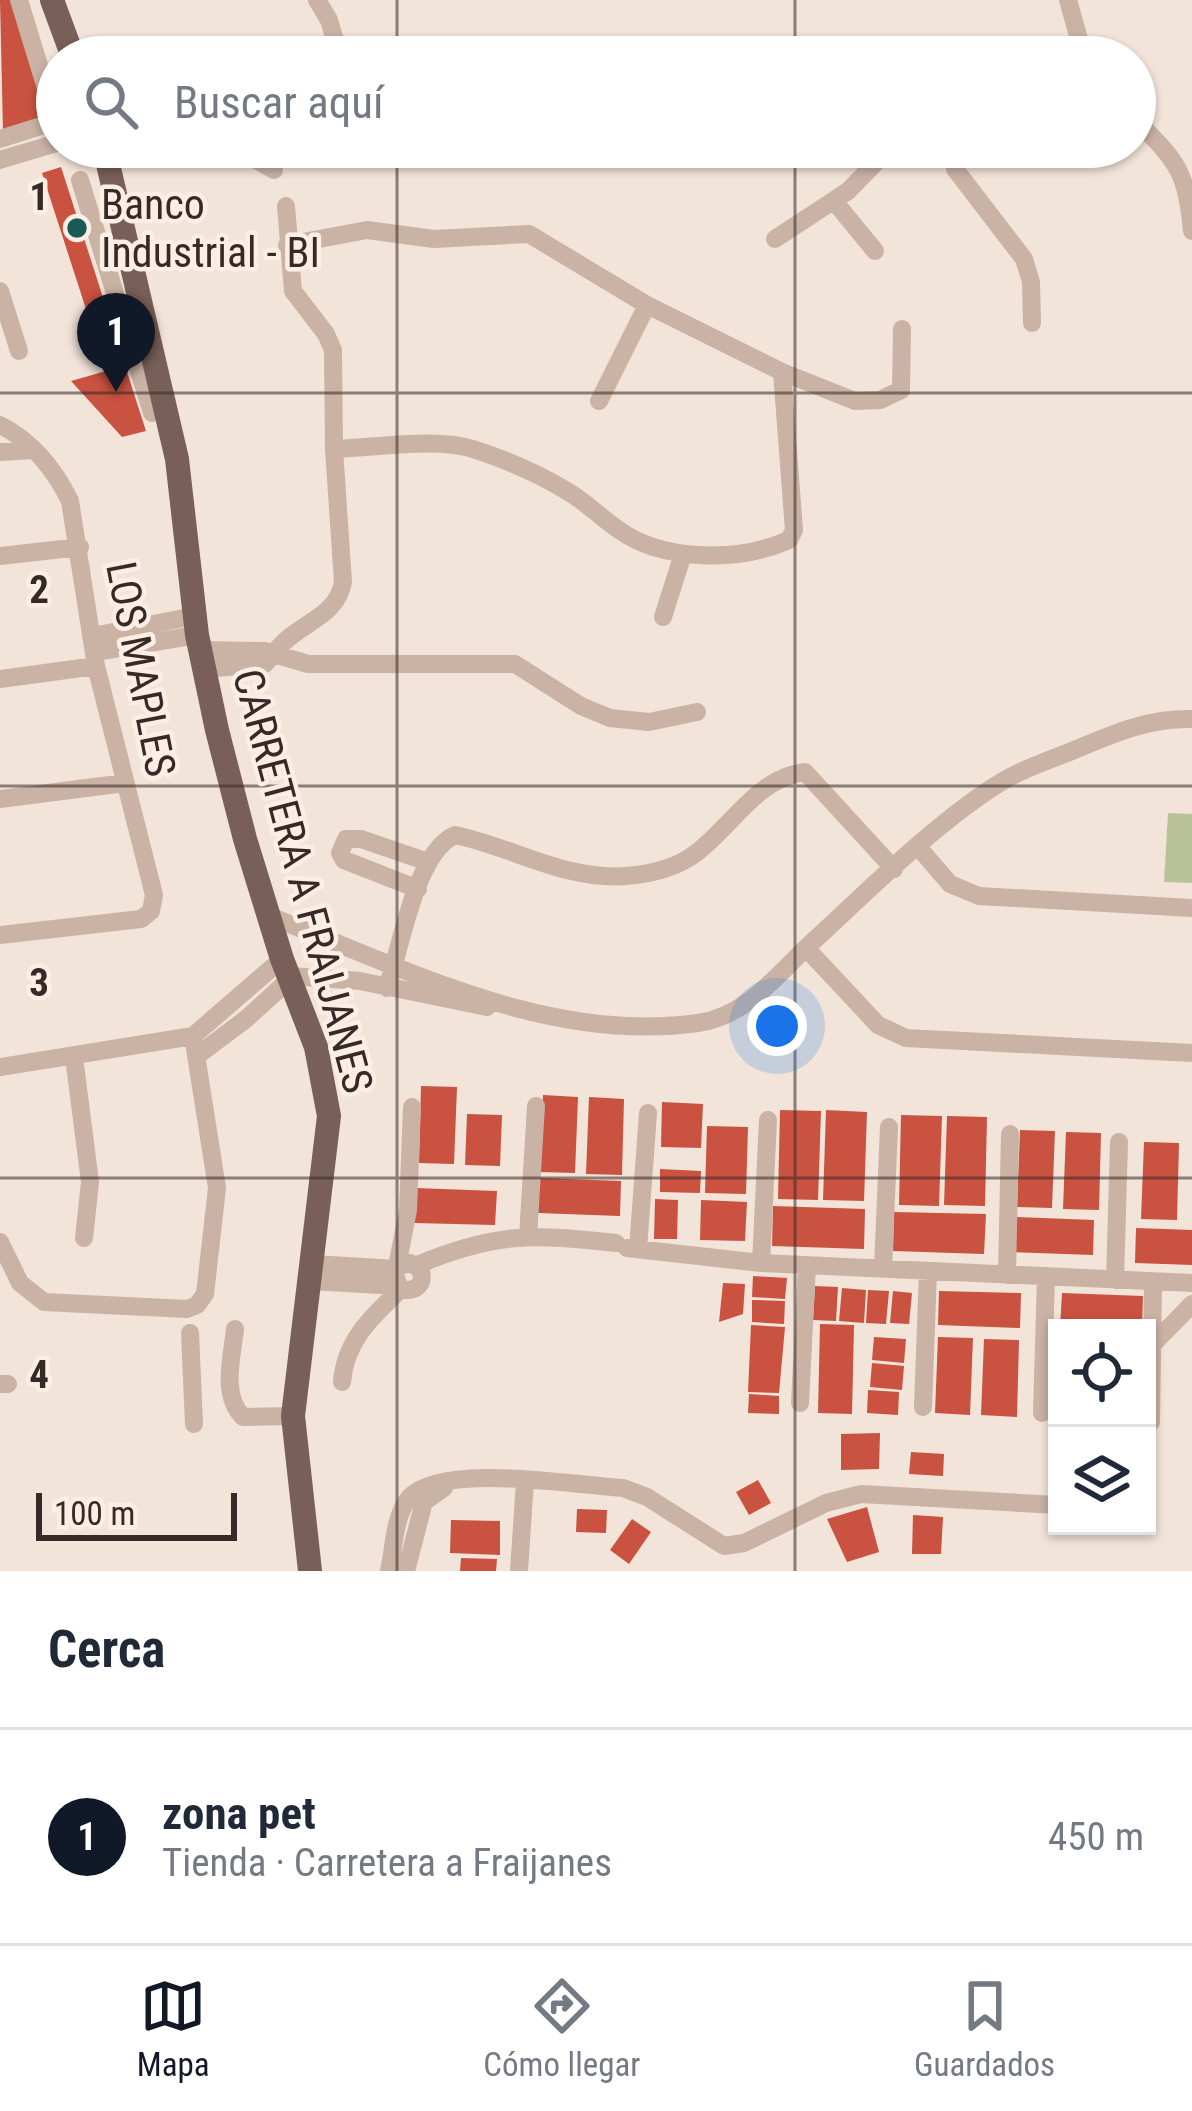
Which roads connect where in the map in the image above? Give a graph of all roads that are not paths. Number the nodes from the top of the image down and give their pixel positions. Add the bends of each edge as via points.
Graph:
1 (19, 0) edge
2 (317, 0) edge
3 (1068, 0) edge
4 (56, 1) edge
5 (67, 36) edge
6 (334, 36) edge
7 (1078, 36) edge
8 (36, 56) edge
9 (36, 127) edge
10 (0, 139) edge
11 (1156, 141) edge
12 (36, 149) edge
13 (0, 160) edge
14 (108, 168) edge
15 (271, 168) edge
16 (869, 168) edge
17 (955, 168) edge
18 (274, 170) dead end
19 (80, 180) dead end
20 (834, 201) junction
21 (286, 206) dead end
22 (1192, 231) edge
23 (775, 239) dead end
24 (287, 245) junction
25 (875, 251) dead end
26 (0, 291) edge
27 (647, 305) junction
28 (1032, 323) dead end
29 (902, 328) dead end
30 (19, 351) dead end
31 (782, 372) junction
32 (154, 399) junction
33 (599, 401) dead end
34 (0, 425) edge
35 (334, 449) junction
36 (34, 450) junction
37 (0, 452) edge
38 (80, 547) junction
39 (683, 554) junction
40 (0, 556) edge
41 (663, 617) dead end
42 (198, 643) junction
43 (94, 652) junction
44 (271, 656) junction
45 (0, 679) edge
46 (698, 712) dead end
47 (1192, 719) edge
48 (125, 783) junction
49 (0, 799) edge
50 (919, 848) junction
51 (428, 862) junction
52 (894, 869) junction
53 (418, 889) junction
54 (1192, 908) edge
55 (269, 916) junction
56 (0, 935) edge
57 (806, 948) junction
58 (395, 965) junction
59 (288, 971) junction
60 (387, 988) junction
61 (516, 1010) junction
62 (195, 1045) junction
63 (1192, 1053) edge
64 (74, 1057) junction
65 (0, 1067) edge
66 (536, 1106) dead end
67 (412, 1107) dead end
68 (648, 1113) dead end
69 (768, 1120) dead end
70 (889, 1127) dead end
71 (1010, 1135) dead end
72 (1119, 1142) dead end
73 (528, 1237) junction
74 (84, 1238) dead end
75 (0, 1241) edge
76 (627, 1247) junction
77 (761, 1263) junction
78 (807, 1265) junction
79 (883, 1268) junction
80 (928, 1270) junction
81 (312, 1272) junction
82 (402, 1275) junction
83 (1007, 1275) junction
84 (1046, 1276) junction
85 (1114, 1280) junction
86 (1153, 1282) junction
87 (1192, 1283) edge
88 (1192, 1304) edge
89 (1152, 1319) edge
90 (235, 1329) dead end
91 (190, 1333) dead end
92 (1156, 1341) edge
93 (342, 1382) dead end
94 (193, 1387) junction
95 (230, 1388) junction
96 (800, 1403) dead end
97 (923, 1407) dead end
98 (1042, 1413) dead end
99 (293, 1416) junction
100 (194, 1424) dead end
101 (458, 1478) junction
102 (525, 1481) junction
103 (1048, 1504) edge
104 (310, 1571) edge
105 (389, 1571) edge
106 (406, 1571) edge
107 (519, 1571) edge

1 - 8 street
2 - 6 street
3 - 7 street
4 - 5 main road
9 - 10 street
11 - 22 street via 1185,179
12 - 13 street
14 - 32 main road, CARRETERA A FRAIJANES
15 - 18 street
16 - 20 street
17 - 28 street via 1024,260
19 - 32 street
20 - 23 street
20 - 25 street
21 - 24 street
24 - 27 street via 367,230 434,239 529,234
24 - 35 street via 293,291 333,350
26 - 30 street
27 - 31 street
27 - 33 street
29 - 31 street via 901,391 880,400 855,401
31 - 39 street via 789,540
32 - 42 main road, CARRETERA A FRAIJANES via 177,459
34 - 36 street, LOS MAPLES
35 - 39 street via 476,449 563,488 622,533
35 - 44 street via 340,596
36 - 37 street
36 - 38 street, LOS MAPLES via 70,500
38 - 40 street
38 - 43 street, LOS MAPLES
39 - 41 street
42 - 43 street
42 - 44 street via 265,664
42 - 55 main road, CARRETERA A FRAIJANES
43 - 45 street
43 - 48 street, LOS MAPLES
44 - 46 street via 308,664 514,664 610,718 649,722
47 - 50 street via 1137,724 1007,778
48 - 49 street
48 - 56 street, LOS MAPLES via 154,895 151,911 141,919
50 - 52 street
50 - 54 street via 950,884 979,896
51 - 52 street via 455,836 574,871 622,876 664,869 694,855 782,774 805,772
51 - 53 street
51 - 53 street via 361,839 346,839 340,853
52 - 57 street
53 - 58 street
55 - 58 street
55 - 59 main road, CARRETERA A FRAIJANES
57 - 61 street via 748,1004 704,1022 594,1022
57 - 63 street via 878,1024 906,1038
58 - 60 street
58 - 61 street
59 - 60 street
59 - 62 street via 246,1019
59 - 81 main road, CARRETERA A FRAIJANES via 316,1047 329,1115
60 - 61 street
62 - 64 street
62 - 75 street via 217,1188 205,1294 197,1305 44,1302 20,1283
64 - 65 street
64 - 74 street via 90,1182
66 - 73 street
67 - 82 street
68 - 76 street
69 - 77 street
70 - 79 street
71 - 83 street
72 - 85 street
73 - 76 street
73 - 82 street via 483,1240
76 - 77 street
77 - 78 street
78 - 79 street
78 - 96 street
79 - 80 street
80 - 83 street
80 - 97 street
81 - 82 street
81 - 99 main road, CARRETERA A FRAIJANES
82 - 93 street via 352,1342
83 - 84 street
84 - 85 street
84 - 98 street
85 - 86 street
86 - 87 street
86 - 89 street
88 - 92 street
90 - 95 street
91 - 94 street
94 - 95 street
94 - 100 street
95 - 99 street via 243,1417
99 - 104 main road, CARRETERA A FRAIJANES
101 - 102 street
101 - 105 street via 408,1499
101 - 106 street via 424,1502
102 - 103 street via 623,1488 724,1546 861,1494
102 - 107 street

